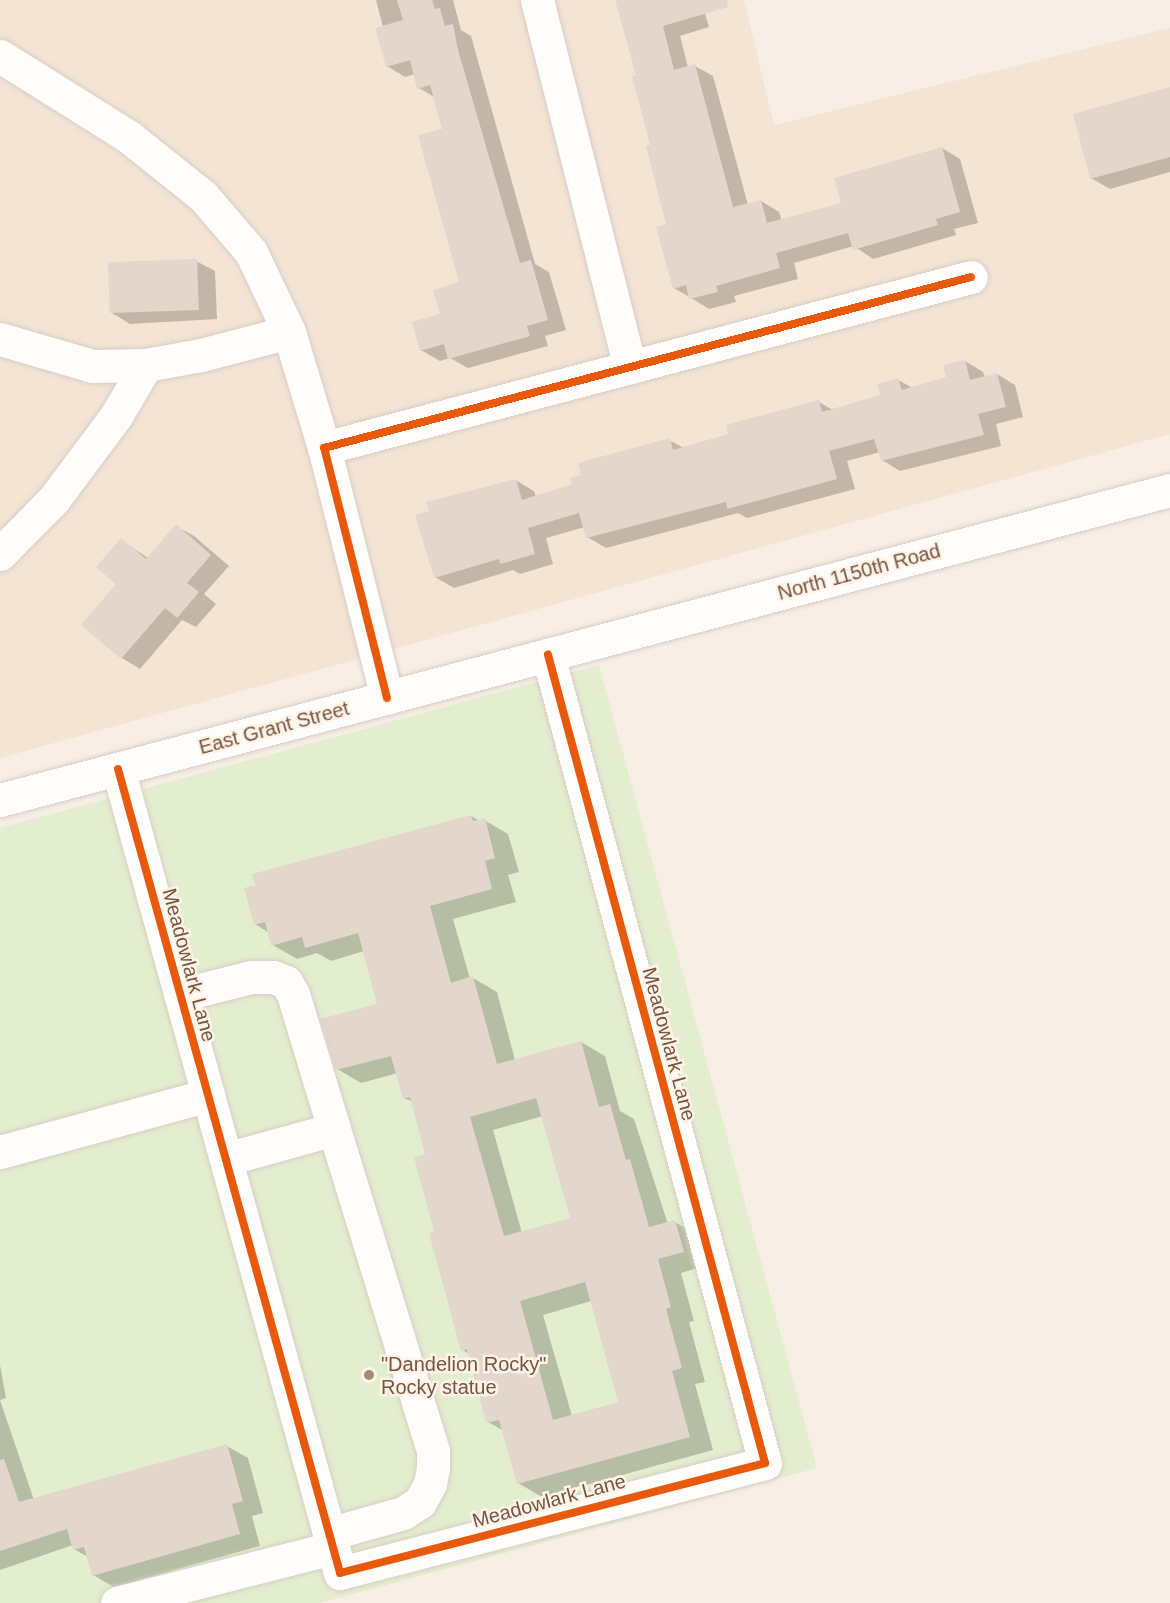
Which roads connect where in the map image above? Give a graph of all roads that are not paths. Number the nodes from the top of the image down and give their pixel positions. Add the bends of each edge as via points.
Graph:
1 (537, 0) edge
2 (0, 56) edge
3 (970, 277) dead end
4 (289, 332) junction
5 (0, 339) edge
6 (146, 365) junction
7 (630, 367) junction
8 (324, 448) junction
9 (1170, 490) edge
10 (0, 554) edge
11 (548, 655) junction
12 (387, 698) junction
13 (118, 769) junction
14 (0, 800) edge
15 (180, 995) junction
16 (208, 1095) junction
17 (334, 1129) junction
18 (0, 1152) edge
19 (226, 1159) junction
20 (331, 1541) junction
21 (117, 1603) edge

1 - 7 street
2 - 4 street via 129,137 203,196 251,252
3 - 7 street
4 - 6 street
4 - 8 street
5 - 6 street via 93,366
6 - 10 street via 116,416 54,499
7 - 8 street
8 - 12 street
9 - 11 street, North 1150th Road
11 - 12 street, East Grant Street
11 - 20 street, Meadowlark Lane via 765,1463 340,1573
12 - 13 street, East Grant Street
13 - 14 street, East Grant Street
13 - 15 street, Meadowlark Lane
15 - 16 street, Meadowlark Lane
15 - 17 street via 251,977 273,977 286,982
16 - 18 street
16 - 19 street, Meadowlark Lane
17 - 19 street
17 - 20 street via 433,1452 434,1468 420,1502 403,1513
19 - 20 street, Meadowlark Lane
20 - 21 street

